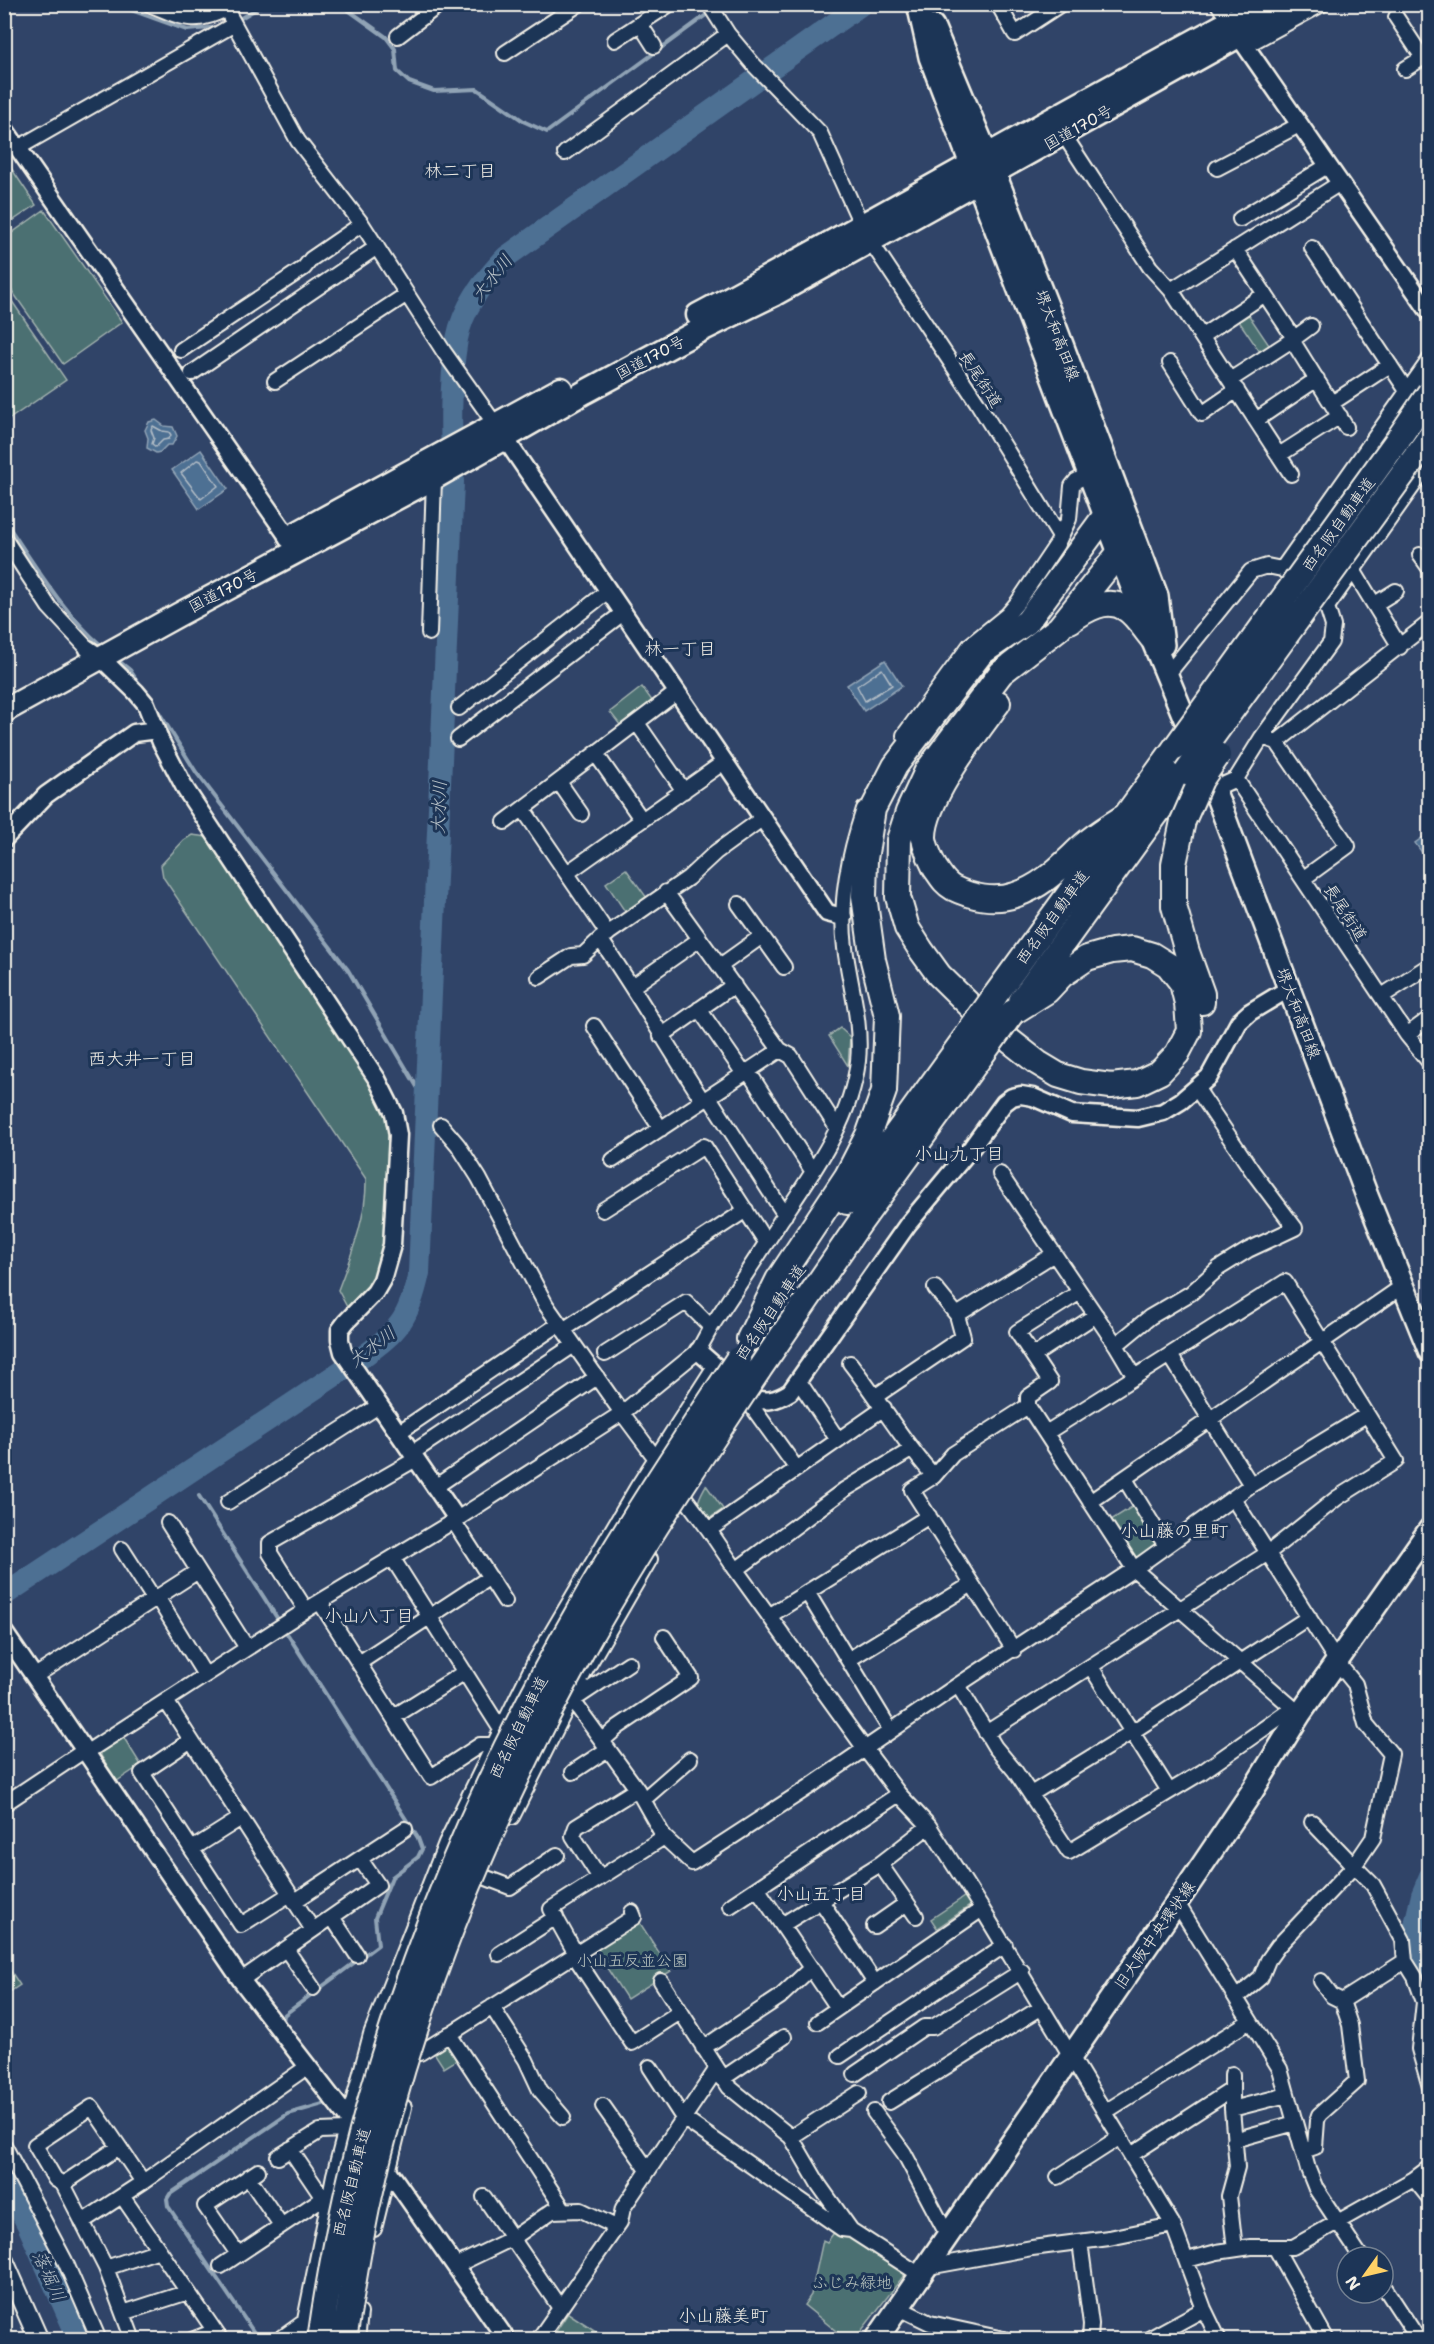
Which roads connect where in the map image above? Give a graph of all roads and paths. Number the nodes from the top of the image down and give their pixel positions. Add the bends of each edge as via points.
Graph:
1 (149, 4) edge
2 (440, 4) edge
3 (579, 4) edge
4 (670, 4) edge
5 (919, 4) edge
6 (998, 4) edge
7 (1060, 4) edge
8 (1263, 4) edge
9 (1296, 4) edge
10 (1322, 4) edge
11 (230, 7) edge
12 (711, 8) edge
13 (1396, 17) dead end
14 (1232, 21) edge
15 (640, 24) junction
16 (233, 25) junction
17 (728, 34) junction
18 (398, 36) dead end
19 (615, 40) dead end
20 (654, 46) dead end
21 (505, 53) dead end
22 (1426, 56) edge
23 (1405, 69) dead end
24 (1299, 125) junction
25 (4, 129) edge
26 (1064, 135) junction
27 (18, 148) junction
28 (565, 153) dead end
29 (1327, 166) junction
30 (1217, 168) dead end
31 (983, 169) junction
32 (1340, 183) junction
33 (1240, 219) dead end
34 (362, 224) junction
35 (867, 234) junction
36 (377, 247) junction
37 (1312, 248) dead end
38 (1235, 249) junction
39 (1171, 290) junction
40 (407, 294) junction
41 (1265, 294) junction
42 (1430, 313) edge
43 (1311, 326) dead end
44 (1202, 336) junction
45 (1293, 339) junction
46 (181, 350) dead end
47 (1430, 359) edge
48 (1170, 363) dead end
49 (1390, 364) junction
50 (192, 373) dead end
51 (1317, 380) junction
52 (275, 381) dead end
53 (1233, 385) junction
54 (1418, 391) edge
55 (1332, 404) junction
56 (1256, 420) junction
57 (500, 431) junction
58 (1430, 437) edge
59 (469, 448) junction
60 (1279, 455) junction
61 (1430, 462) edge
62 (1089, 474) junction
63 (1291, 474) dead end
64 (434, 478) junction
65 (1117, 518) junction
66 (1060, 537) junction
67 (4, 538) edge
68 (293, 544) junction
69 (1119, 553) junction
70 (1420, 555) dead end
71 (1282, 569) junction
72 (1430, 569) edge
73 (1353, 570) junction
74 (609, 591) junction
75 (1396, 591) dead end
76 (1375, 604) junction
77 (1317, 607) junction
78 (623, 613) junction
79 (1430, 622) edge
80 (1059, 628) junction
81 (429, 633) dead end
82 (1003, 636) junction
83 (1151, 637) junction
84 (1400, 647) junction
85 (95, 654) junction
86 (1167, 675) junction
87 (677, 692) junction
88 (4, 694) edge
89 (459, 708) dead end
90 (4, 711) edge
91 (637, 723) junction
92 (157, 730) junction
93 (1262, 737) junction
94 (458, 739) dead end
95 (1277, 742) junction
96 (596, 754) junction
97 (724, 762) junction
98 (1236, 779) junction
99 (559, 782) junction
100 (1214, 789) junction
101 (684, 790) junction
102 (523, 809) junction
103 (581, 814) dead end
104 (1125, 816) junction
105 (763, 819) junction
106 (642, 820) junction
107 (505, 822) dead end
108 (4, 839) edge
109 (567, 873) junction
110 (1304, 878) junction
111 (666, 892) junction
112 (739, 904) dead end
113 (843, 917) junction
114 (762, 936) junction
115 (604, 937) junction
116 (700, 939) junction
117 (1430, 965) edge
118 (720, 966) junction
119 (784, 967) dead end
120 (539, 977) dead end
121 (734, 985) junction
122 (633, 986) junction
123 (1290, 988) junction
124 (1382, 996) junction
125 (1003, 1005) junction
126 (699, 1009) junction
127 (1430, 1018) edge
128 (594, 1026) dead end
129 (1407, 1035) junction
130 (661, 1036) junction
131 (780, 1050) junction
132 (1430, 1063) edge
133 (746, 1073) junction
134 (1197, 1089) junction
135 (706, 1099) junction
136 (441, 1125) dead end
137 (837, 1128) junction
138 (661, 1129) junction
139 (613, 1160) dead end
140 (813, 1172) junction
141 (1000, 1174) dead end
142 (603, 1210) dead end
143 (746, 1210) junction
144 (785, 1215) junction
145 (766, 1242) junction
146 (1054, 1254) junction
147 (1403, 1286) junction
148 (935, 1288) dead end
149 (1080, 1292) junction
150 (957, 1315) junction
151 (1096, 1315) junction
152 (561, 1327) junction
153 (711, 1327) junction
154 (1322, 1343) junction
155 (574, 1345) junction
156 (1116, 1345) junction
157 (698, 1352) junction
158 (1430, 1352) edge
159 (605, 1354) dead end
160 (1170, 1354) junction
161 (748, 1356) junction
162 (1033, 1356) junction
163 (850, 1363) dead end
164 (715, 1366) junction
165 (597, 1377) junction
166 (1135, 1377) junction
167 (798, 1380) junction
168 (876, 1396) junction
169 (749, 1399) junction
170 (380, 1405) junction
171 (1028, 1406) junction
172 (884, 1408) junction
173 (622, 1413) junction
174 (1366, 1415) junction
175 (1211, 1419) junction
176 (398, 1432) junction
177 (1046, 1433) junction
178 (838, 1440) junction
179 (911, 1450) junction
180 (414, 1456) junction
181 (656, 1458) junction
182 (796, 1469) junction
183 (934, 1476) junction
184 (1125, 1479) junction
185 (1251, 1485) junction
186 (435, 1487) junction
187 (1233, 1498) junction
188 (687, 1499) junction
189 (228, 1502) dead end
190 (1090, 1502) junction
191 (929, 1516) junction
192 (456, 1521) junction
193 (168, 1523) dead end
194 (1430, 1529) edge
195 (709, 1530) junction
196 (1166, 1546) junction
197 (122, 1549) dead end
198 (1268, 1553) junction
199 (393, 1558) junction
200 (1134, 1569) junction
201 (198, 1570) junction
202 (736, 1570) junction
203 (490, 1577) junction
204 (972, 1584) junction
205 (807, 1592) junction
206 (155, 1598) junction
207 (505, 1601) dead end
208 (320, 1602) junction
209 (306, 1610) junction
210 (1180, 1610) junction
211 (429, 1616) junction
212 (769, 1616) junction
213 (1309, 1617) junction
214 (4, 1632) edge
215 (664, 1637) dead end
216 (247, 1648) junction
217 (1014, 1650) junction
218 (848, 1660) junction
219 (1239, 1662) junction
220 (1337, 1662) junction
221 (359, 1663) junction
222 (629, 1663) dead end
223 (1091, 1667) junction
224 (465, 1672) junction
225 (206, 1675) junction
226 (35, 1676) junction
227 (958, 1685) junction
228 (572, 1700) junction
229 (166, 1701) junction
230 (1297, 1711) junction
231 (393, 1717) junction
232 (501, 1728) junction
233 (891, 1731) junction
234 (1132, 1732) junction
235 (986, 1733) junction
236 (191, 1740) junction
237 (492, 1745) junction
238 (605, 1745) junction
239 (864, 1749) junction
240 (86, 1751) junction
241 (690, 1759) dead end
242 (573, 1772) dead end
243 (1169, 1791) junction
244 (899, 1794) junction
245 (1031, 1794) junction
246 (640, 1795) junction
247 (4, 1804) edge
248 (241, 1818) junction
249 (1312, 1822) dead end
250 (929, 1826) junction
251 (405, 1829) dead end
252 (664, 1837) junction
253 (192, 1849) junction
254 (557, 1855) dead end
255 (360, 1858) junction
256 (880, 1864) junction
257 (1354, 1866) junction
258 (484, 1877) junction
259 (600, 1878) junction
260 (757, 1888) junction
261 (292, 1897) junction
262 (821, 1901) junction
263 (907, 1903) junction
264 (1177, 1903) junction
265 (730, 1906) dead end
266 (982, 1909) junction
267 (632, 1912) dead end
268 (916, 1916) dead end
269 (332, 1917) junction
270 (556, 1917) junction
271 (782, 1925) junction
272 (874, 1926) dead end
273 (313, 1930) junction
274 (1005, 1945) junction
275 (286, 1949) junction
276 (499, 1954) dead end
277 (357, 1955) dead end
278 (575, 1955) junction
279 (1405, 1961) junction
280 (811, 1968) junction
281 (1022, 1971) junction
282 (241, 1980) junction
283 (661, 1981) dead end
284 (1321, 1981) dead end
285 (875, 1983) junction
286 (313, 1988) dead end
287 (1236, 1998) junction
288 (1342, 2001) junction
289 (492, 2007) junction
290 (1042, 2007) junction
291 (838, 2008) junction
292 (680, 2012) junction
293 (1250, 2021) junction
294 (818, 2022) dead end
295 (449, 2034) junction
296 (784, 2037) dead end
297 (703, 2049) junction
298 (420, 2053) junction
299 (1071, 2055) junction
300 (840, 2056) dead end
301 (307, 2067) junction
302 (650, 2067) dead end
303 (719, 2074) junction
304 (855, 2074) dead end
305 (1232, 2074) dead end
306 (1430, 2087) edge
307 (1231, 2090) junction
308 (859, 2092) dead end
309 (1287, 2096) junction
310 (889, 2102) dead end
311 (603, 2106) dead end
312 (1232, 2109) junction
313 (874, 2112) dead end
314 (1105, 2112) junction
315 (563, 2117) dead end
316 (683, 2118) junction
317 (1295, 2123) junction
318 (346, 2125) junction
319 (791, 2137) junction
320 (1120, 2138) junction
321 (1234, 2140) junction
322 (4, 2145) edge
323 (119, 2147) junction
324 (290, 2149) junction
325 (1304, 2151) junction
326 (1131, 2155) junction
327 (278, 2157) dead end
328 (1430, 2167) edge
329 (388, 2170) junction
330 (648, 2170) junction
331 (1058, 2177) dead end
332 (1414, 2179) junction
333 (143, 2182) junction
334 (63, 2184) junction
335 (122, 2196) junction
336 (484, 2197) dead end
337 (1430, 2199) edge
338 (326, 2200) junction
339 (564, 2210) junction
340 (82, 2222) junction
341 (1337, 2224) junction
342 (281, 2225) junction
343 (1173, 2225) junction
344 (616, 2227) junction
345 (851, 2230) junction
346 (948, 2236) junction
347 (513, 2238) junction
348 (1080, 2242) junction
349 (1352, 2245) edge
350 (1275, 2247) junction
351 (1234, 2249) junction
352 (159, 2250) junction
353 (238, 2254) junction
354 (1187, 2260) junction
355 (4, 2261) edge
356 (221, 2266) dead end
357 (455, 2266) junction
358 (106, 2268) junction
359 (925, 2272) junction
360 (188, 2292) junction
361 (1395, 2302) edge
362 (561, 2308) junction
363 (899, 2308) junction
364 (1204, 2310) junction
365 (123, 2313) junction
366 (304, 2322) junction
367 (218, 2335) edge
368 (499, 2336) edge
369 (1005, 2339) edge
370 (39, 2340) edge
371 (99, 2340) edge
372 (133, 2340) edge
373 (192, 2340) edge
374 (279, 2340) edge
375 (301, 2340) edge
376 (320, 2340) edge
377 (344, 2340) edge
378 (357, 2340) edge
379 (538, 2340) edge
380 (876, 2340) edge
381 (1090, 2340) edge
382 (1147, 2340) edge
383 (1219, 2340) edge
384 (1327, 2340) edge
385 (1419, 2340) edge

1 - 11 street via 182,18 199,20
2 - 18 street
3 - 21 street
4 - 15 street
5 - 31 main road, 堺大和高田線 via 930,57
6 - 7 street via 1015,34
8 - 14 highway, 国道170号
9 - 14 highway, 国道170号
10 - 14 street
11 - 16 street
12 - 17 street, 長尾街道
13 - 22 street
14 - 24 street
14 - 26 highway, 国道170号
14 - 31 highway, 国道170号
15 - 19 street
15 - 20 street
16 - 27 street
16 - 34 street via 298,141
17 - 28 street
17 - 35 street, 長尾街道 via 820,133
22 - 23 street
24 - 29 street
24 - 30 street
25 - 27 street
26 - 31 highway, 国道170号
26 - 39 street via 1150,267
27 - 68 street
29 - 32 street
29 - 33 street
31 - 35 highway, 国道170号
31 - 62 main road, 堺大和高田線
31 - 65 main road, 堺大和高田線
32 - 38 street
32 - 42 street
34 - 36 street
34 - 46 street
35 - 57 highway, 国道170号
35 - 66 street, 長尾街道
36 - 40 street
36 - 50 street
37 - 49 street
38 - 39 street
38 - 41 street
39 - 44 street
40 - 52 street
40 - 57 street
41 - 44 street
41 - 45 street
43 - 45 street
44 - 53 street
45 - 51 street
45 - 53 street
47 - 54 street
48 - 53 street via 1202,414
49 - 54 street
49 - 55 street
51 - 55 street
51 - 56 street
53 - 56 street
54 - 71 street
54 - 104 highway, 西名阪自動車道, bridge via 1396,442
55 - 60 street via 1343,422
56 - 60 street
57 - 59 highway, 国道170号
57 - 74 street
58 - 77 highway, 西名阪自動車道, bridge
59 - 64 highway, 国道170号
59 - 68 highway, 国道170号 via 438,454
60 - 63 street
61 - 73 street
62 - 65 main road, 堺大和高田線
62 - 66 street via 1072,486 1069,519
64 - 68 highway, 国道170号
64 - 81 street
65 - 69 highway
65 - 82 highway via 1027,622
65 - 86 main road, 堺大和高田線 via 1157,596
66 - 113 street via 1018,602 970,645 881,769 854,839
67 - 85 street via 49,607
68 - 85 highway, 国道170号
69 - 80 highway
69 - 83 main road, 堺大和高田線
70 - 72 street
71 - 77 street
71 - 86 street via 1267,566 1251,571
73 - 76 street
73 - 77 street
74 - 78 street
74 - 89 street
75 - 76 street
76 - 84 street
77 - 82 highway, bridge via 1201,780 1183,821 1174,864 1174,906 1202,994 1204,1018 1200,1037 1193,1053 1168,1080 1149,1091 1124,1096 1068,1091 1038,1076 982,1033 925,975 905,947 894,920 885,863 896,803 930,743
77 - 93 street via 1334,626 1331,642
77 - 125 highway, 西名阪自動車道, bridge
78 - 87 street
78 - 94 street
79 - 84 street
80 - 83 highway via 1087,609 1111,604 1126,609
80 - 104 highway via 961,755 929,812 924,838 932,862 946,884 966,894 1014,896 1037,885
80 - 125 highway via 1001,673 927,771 900,840 898,897 908,928 939,975 991,1026 1058,1075 1111,1086 1137,1083 1160,1072 1177,1054 1189,1031 1182,983 1168,965 1132,949 1087,958 1047,991
82 - 161 highway via 981,653 896,766 873,809 864,896 873,960 887,1016 884,1091 869,1133 847,1176 778,1280
83 - 86 main road, 堺大和高田線
84 - 95 street
85 - 88 highway, 国道170号
85 - 90 highway, 国道170号
85 - 92 street via 141,698
86 - 100 main road, 堺大和高田線
87 - 91 street
87 - 97 street
91 - 96 street
91 - 101 street
92 - 108 street via 134,733 46,795
92 - 170 street via 186,790 377,1079 394,1113 398,1136 392,1245 375,1292 340,1330 346,1356
93 - 95 street
93 - 98 street
95 - 110 street via 1348,846
96 - 99 street
96 - 106 street
97 - 101 street
97 - 105 street
98 - 100 street
98 - 110 street, 長尾街道
99 - 102 street
99 - 103 street
100 - 123 main road, 堺大和高田線
101 - 106 street
102 - 107 street
102 - 109 street
104 - 125 highway, 西名阪自動車道
105 - 111 street
105 - 113 street via 827,913
106 - 109 street
109 - 115 street
110 - 124 street, 長尾街道
111 - 115 street
111 - 116 street
112 - 114 street
113 - 137 street via 859,1035 851,1096
114 - 118 street
114 - 119 street
115 - 120 street via 583,955 572,956
115 - 122 street
116 - 118 street
116 - 122 street
117 - 124 street
118 - 121 street
121 - 126 street
121 - 131 street
122 - 130 street
123 - 134 street via 1239,1022 1209,1077
123 - 147 main road, 堺大和高田線
124 - 129 street, 長尾街道
125 - 161 highway, 西名阪自動車道, bridge via 963,1041
125 - 161 highway, 西名阪自動車道, bridge via 981,1056 859,1224
126 - 130 street
126 - 133 street
127 - 129 street
128 - 138 street
129 - 132 street, 長尾街道
130 - 135 street
131 - 133 street
131 - 137 street via 791,1056
133 - 135 street
133 - 140 street
134 - 156 street via 1295,1228 1219,1268 1191,1293 1150,1317
134 - 167 street via 1163,1112 1138,1118 1072,1114 1033,1097 1012,1097 908,1224
135 - 138 street
135 - 144 street
136 - 152 street via 478,1178
137 - 140 street
138 - 139 street
140 - 144 street
141 - 146 street
142 - 143 street via 704,1146
143 - 145 street
143 - 152 street
144 - 145 street
145 - 153 street
146 - 149 street
146 - 150 street
147 - 154 street
147 - 158 main road, 堺大和高田線
148 - 150 street
149 - 151 street
149 - 162 street via 1017,1332
150 - 168 street via 963,1337
151 - 156 street
151 - 162 street
152 - 155 street
152 - 176 street
153 - 157 street
153 - 159 street via 686,1302
154 - 160 street via 1285,1282
154 - 174 street
154 - 175 street
155 - 165 street
155 - 180 street
156 - 166 street
157 - 164 street
157 - 173 street
160 - 166 street
160 - 175 street
161 - 376 highway, 西名阪自動車道, bridge via 644,1500 579,1610 515,1730 444,1885 390,2036 343,2203
161 - 377 highway, 西名阪自動車道, bridge via 660,1519 582,1651 457,1914 426,2000 382,2150
162 - 171 street via 1050,1382 1028,1397
163 - 168 street
164 - 169 street
164 - 181 street
165 - 173 street
165 - 186 street
166 - 177 street
167 - 169 street via 781,1398
167 - 178 street
168 - 172 street
169 - 182 street
169 - 188 street
170 - 176 street
170 - 189 street
171 - 177 street
171 - 183 street via 953,1454
172 - 178 street
172 - 179 street
173 - 181 street
173 - 192 street
174 - 185 street
174 - 198 street via 1396,1461 1337,1498
175 - 184 street
175 - 185 street
176 - 180 street
177 - 190 street
178 - 182 street
179 - 183 street
179 - 202 street via 844,1491
180 - 186 street
180 - 209 street via 270,1543 270,1553
181 - 188 street
181 - 232 street via 582,1578
182 - 195 street
183 - 191 street via 912,1490
184 - 190 street
184 - 196 street
185 - 187 street
186 - 192 street
187 - 196 street
187 - 198 street
188 - 195 street
188 - 228 street via 626,1598
190 - 200 street
191 - 204 street
191 - 205 street
192 - 199 street
192 - 203 street
193 - 201 street
194 - 220 main road, 旧大阪中央環状線
195 - 202 street
196 - 200 street
197 - 206 street
198 - 210 street
198 - 213 street
199 - 208 street
199 - 211 street
200 - 210 street
200 - 217 street
201 - 206 street
201 - 216 street
202 - 212 street
203 - 207 street
203 - 211 street
204 - 217 street
204 - 218 street
205 - 212 street
205 - 218 street
206 - 225 street
206 - 226 street
208 - 209 street
208 - 221 street
209 - 216 street
210 - 219 street
210 - 223 street
211 - 221 street
211 - 224 street
212 - 239 street
213 - 219 street
213 - 220 street
214 - 226 street
215 - 238 street via 691,1678 618,1727
216 - 225 street
217 - 227 street
218 - 233 street
219 - 230 street
219 - 234 street
220 - 230 main road, 旧大阪中央環状線
220 - 257 street via 1355,1684 1366,1724 1391,1754 1373,1838
221 - 231 street
222 - 228 street
223 - 234 street
223 - 235 street
224 - 231 street
224 - 232 street
225 - 229 street
226 - 240 street
227 - 233 street
227 - 235 street
228 - 238 street
228 - 258 street via 547,1743
229 - 236 street
229 - 240 street
230 - 243 street
230 - 264 main road, 旧大阪中央環状線 via 1253,1790
231 - 237 street via 431,1777 480,1745
232 - 237 street
233 - 239 street
234 - 243 street
234 - 245 street
235 - 245 street
236 - 248 street
236 - 253 street via 142,1773
237 - 318 street via 446,1843 371,2034
238 - 242 street
238 - 246 street
239 - 244 street
239 - 252 street via 692,1863
240 - 247 street
240 - 282 street
241 - 246 street
243 - 245 street via 1069,1852
244 - 250 street
244 - 260 street
246 - 252 street
246 - 259 street via 576,1827 573,1836
248 - 253 street
248 - 261 street
249 - 257 street
250 - 256 street
250 - 266 street
251 - 255 street
252 - 259 street
253 - 261 street via 241,1925
254 - 258 street via 510,1887
255 - 261 street
255 - 269 street via 378,1886
256 - 262 street
256 - 263 street
257 - 279 street via 1373,1885 1393,1921 1403,1940
257 - 287 street via 1278,1946 1261,1977
258 - 298 street
259 - 270 street via 551,1909
260 - 265 street
260 - 271 street
261 - 273 street
262 - 271 street
262 - 285 street
263 - 268 street
263 - 272 street
264 - 287 street
264 - 299 main road, 旧大阪中央環状線
266 - 274 street
266 - 285 street
267 - 278 street via 634,1917
269 - 273 street
269 - 277 street
270 - 276 street
270 - 278 street
271 - 280 street
273 - 275 street
274 - 281 street
274 - 300 street
275 - 282 street
275 - 286 street
278 - 289 street
278 - 292 street via 632,2043
279 - 288 street
279 - 306 street via 1424,2002 1419,2049
280 - 291 street
280 - 297 street via 780,1998
281 - 290 street
281 - 304 street via 933,2027 924,2027
282 - 301 street
283 - 292 street
284 - 288 street via 1332,1996
285 - 291 street
287 - 293 street
288 - 325 street via 1350,2025 1357,2081 1319,2115 1315,2147
289 - 295 street
289 - 315 street via 540,2090
290 - 299 street
290 - 310 street
291 - 294 street
292 - 297 street
293 - 309 street via 1280,2069
293 - 314 street
295 - 298 street
295 - 339 street
296 - 303 street
297 - 303 street
298 - 329 street
299 - 314 street
299 - 346 main road, 旧大阪中央環状線
301 - 318 street
301 - 333 street
302 - 316 street
303 - 316 street
303 - 319 street via 729,2087
305 - 307 street
307 - 312 street
307 - 326 street
308 - 319 street
309 - 312 street
309 - 317 street
311 - 330 street
312 - 321 street
313 - 346 street via 904,2153
314 - 320 street
316 - 330 street
316 - 345 street via 842,2229
317 - 321 street
317 - 325 street
318 - 324 street via 320,2131
318 - 329 street
318 - 338 street
319 - 345 street
320 - 326 street
320 - 331 street
321 - 351 street via 1237,2167 1229,2196
322 - 371 street via 65,2261
323 - 333 street
323 - 334 street
323 - 334 street via 92,2107 35,2145 55,2179
324 - 327 street
324 - 338 street
325 - 341 street via 1316,2189
326 - 343 street
328 - 332 street
329 - 357 street
329 - 378 street via 370,2247
330 - 344 street via 622,2208
332 - 337 street
332 - 341 street
333 - 335 street
334 - 340 street
335 - 340 street
335 - 352 street
336 - 347 street
338 - 342 street
338 - 366 street
339 - 344 street via 580,2210
339 - 347 street via 552,2211
340 - 358 street
341 - 349 street
341 - 350 street via 1293,2247
342 - 353 street
342 - 353 street via 253,2174 205,2206
343 - 348 street
343 - 354 street
344 - 362 street
345 - 359 street
346 - 359 main road, 旧大阪中央環状線
347 - 357 street
347 - 362 street
348 - 359 street via 1032,2248
348 - 381 street
350 - 351 street
350 - 384 street
351 - 354 street
352 - 358 street
352 - 360 street
353 - 356 street
354 - 364 street
355 - 370 main road
357 - 368 street
358 - 365 street
359 - 363 main road, 旧大阪中央環状線
360 - 365 street
360 - 367 street
361 - 385 street
362 - 379 street
363 - 369 street via 930,2323
363 - 380 main road, 旧大阪中央環状線
364 - 382 street
364 - 383 street
365 - 372 street
366 - 374 street
366 - 375 street
367 - 373 street

